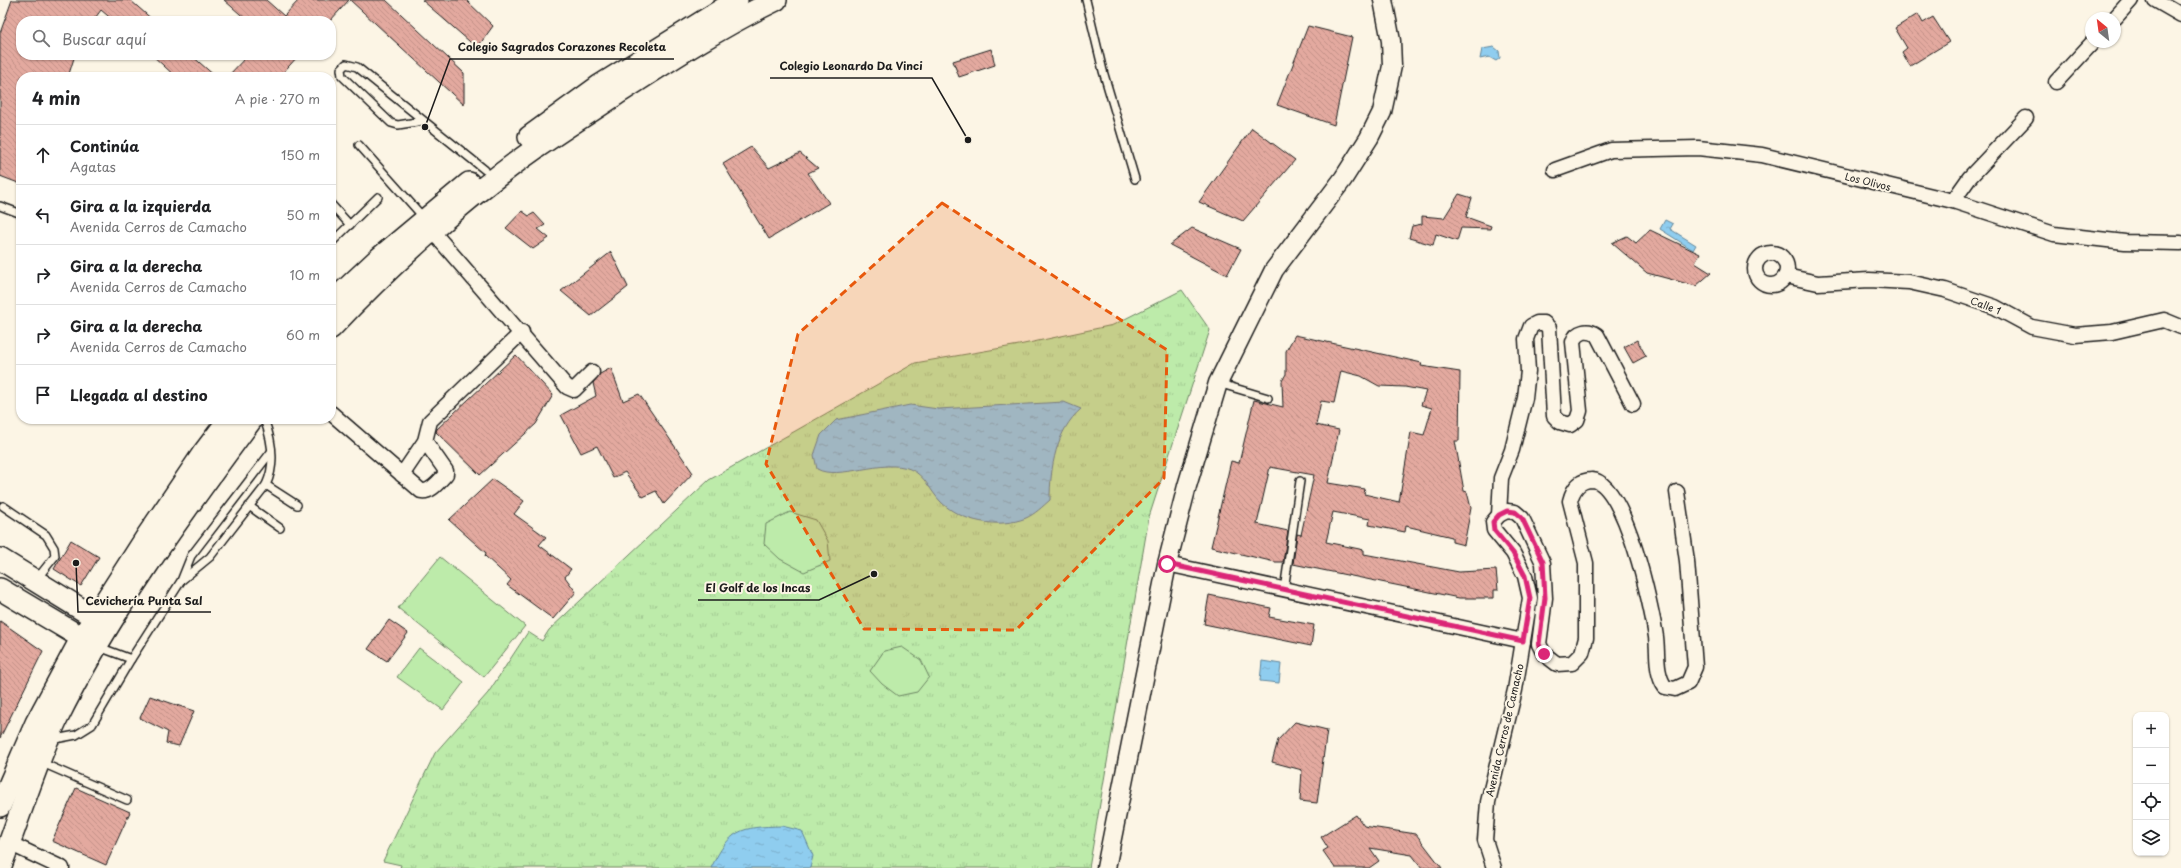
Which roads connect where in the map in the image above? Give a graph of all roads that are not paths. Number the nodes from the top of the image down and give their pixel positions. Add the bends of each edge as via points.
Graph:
1 (737, 0) edge
2 (776, 0) edge
3 (1086, 0) edge
4 (1383, 0) edge
5 (2131, 0) edge
6 (2155, 0) edge
7 (2120, 12) edge
8 (2181, 15) edge
9 (2087, 48) edge
10 (2056, 82) dead end
11 (2026, 118) dead end
12 (423, 121) junction
13 (359, 145) dead end
14 (485, 170) junction
15 (1555, 170) dead end
16 (1135, 179) dead end
17 (378, 197) dead end
18 (1952, 201) junction
19 (0, 206) edge
20 (336, 210) edge
21 (16, 212) edge
22 (350, 225) junction
23 (429, 225) junction
24 (336, 238) edge
25 (2181, 243) edge
26 (1786, 276) dead end
27 (336, 298) edge
28 (336, 323) edge
29 (2181, 327) edge
30 (522, 332) junction
31 (592, 372) dead end
32 (1218, 383) junction
33 (1268, 398) dead end
34 (1633, 404) dead end
35 (336, 417) edge
36 (224, 424) edge
37 (248, 424) edge
38 (266, 424) edge
39 (425, 441) junction
40 (271, 452) junction
41 (402, 475) junction
42 (1300, 481) dead end
43 (266, 485) junction
44 (1677, 492) dead end
45 (297, 505) dead end
46 (3, 506) dead end
47 (249, 506) junction
48 (1499, 515) junction
49 (280, 528) dead end
50 (0, 559) edge
51 (1167, 564) junction
52 (181, 582) junction
53 (38, 583) junction
54 (0, 589) edge
55 (1284, 590) junction
56 (24, 604) junction
57 (101, 622) junction
58 (1523, 641) junction
59 (89, 642) junction
60 (131, 659) junction
61 (48, 740) junction
62 (39, 762) junction
63 (127, 800) dead end
64 (0, 806) edge
65 (9, 843) junction
66 (0, 868) edge
67 (62, 868) edge
68 (1106, 868) edge
69 (1494, 868) edge

1 - 14 main road via 599,86
2 - 23 main road via 728,23 680,53 538,147 472,198
3 - 16 lane
4 - 32 street via 1391,41 1392,66 1382,112 1343,179 1274,270
5 - 7 street
6 - 8 street
9 - 10 street
11 - 18 street via 1970,176
12 - 12 lane via 357,67 346,64 341,69 342,76 391,123 398,125
12 - 14 lane
13 - 23 lane
14 - 23 main road
15 - 18 street, Los Olivos via 1611,150 1698,148 1762,155
17 - 22 lane
18 - 25 street, Los Olivos via 2054,234 2125,242
19 - 21 lane
20 - 22 lane
22 - 24 lane
23 - 27 main road via 378,259
23 - 28 main road
23 - 30 street
26 - 29 street, Calle 1 via 1818,284 1869,280 1909,282 1945,290 1995,307 2032,327 2075,335 2112,332 2164,320
30 - 31 street via 567,387 574,390
30 - 39 street via 430,421
32 - 33 lane
32 - 51 street
34 - 48 street, Avenida Cerros de Camacho via 1597,335 1586,331 1574,337 1573,342 1578,420 1570,425 1560,422 1554,416 1549,328 1544,323 1531,326 1526,339 1528,371 1525,398 1512,450 1501,478
35 - 41 street
36 - 57 main road via 147,536
37 - 57 main road
38 - 40 lane
39 - 41 street
39 - 41 street via 442,463 446,474 425,492
40 - 43 lane via 271,474
40 - 52 lane via 191,556
42 - 55 lane
43 - 45 lane
43 - 47 lane
44 - 48 street via 1687,561 1695,667 1688,683 1675,689 1665,687 1660,680 1656,636 1642,568 1627,523 1612,494 1604,486 1595,480 1586,480 1572,492 1570,501 1586,563 1586,638 1582,653 1572,663 1557,664 1544,654 1539,644 1545,598 1543,562 1522,518 1515,512 1507,511
46 - 53 lane via 46,535 54,548 54,556
47 - 49 lane
47 - 52 lane via 210,557
48 - 58 street, Avenida Cerros de Camacho via 1493,522 1494,530 1513,553 1525,576 1530,598
50 - 53 main road
51 - 55 street
51 - 68 street
52 - 60 lane
53 - 56 main road via 43,598 34,605
53 - 57 main road
54 - 56 main road
55 - 58 street
56 - 59 main road
57 - 59 main road
58 - 69 street, Avenida Cerros de Camacho via 1515,690 1488,802 1485,840
59 - 60 lane
59 - 61 main road
59 - 64 main road via 36,723
60 - 61 lane via 92,725 76,735
61 - 62 main road
62 - 63 lane
62 - 65 main road
65 - 66 main road
65 - 67 street

